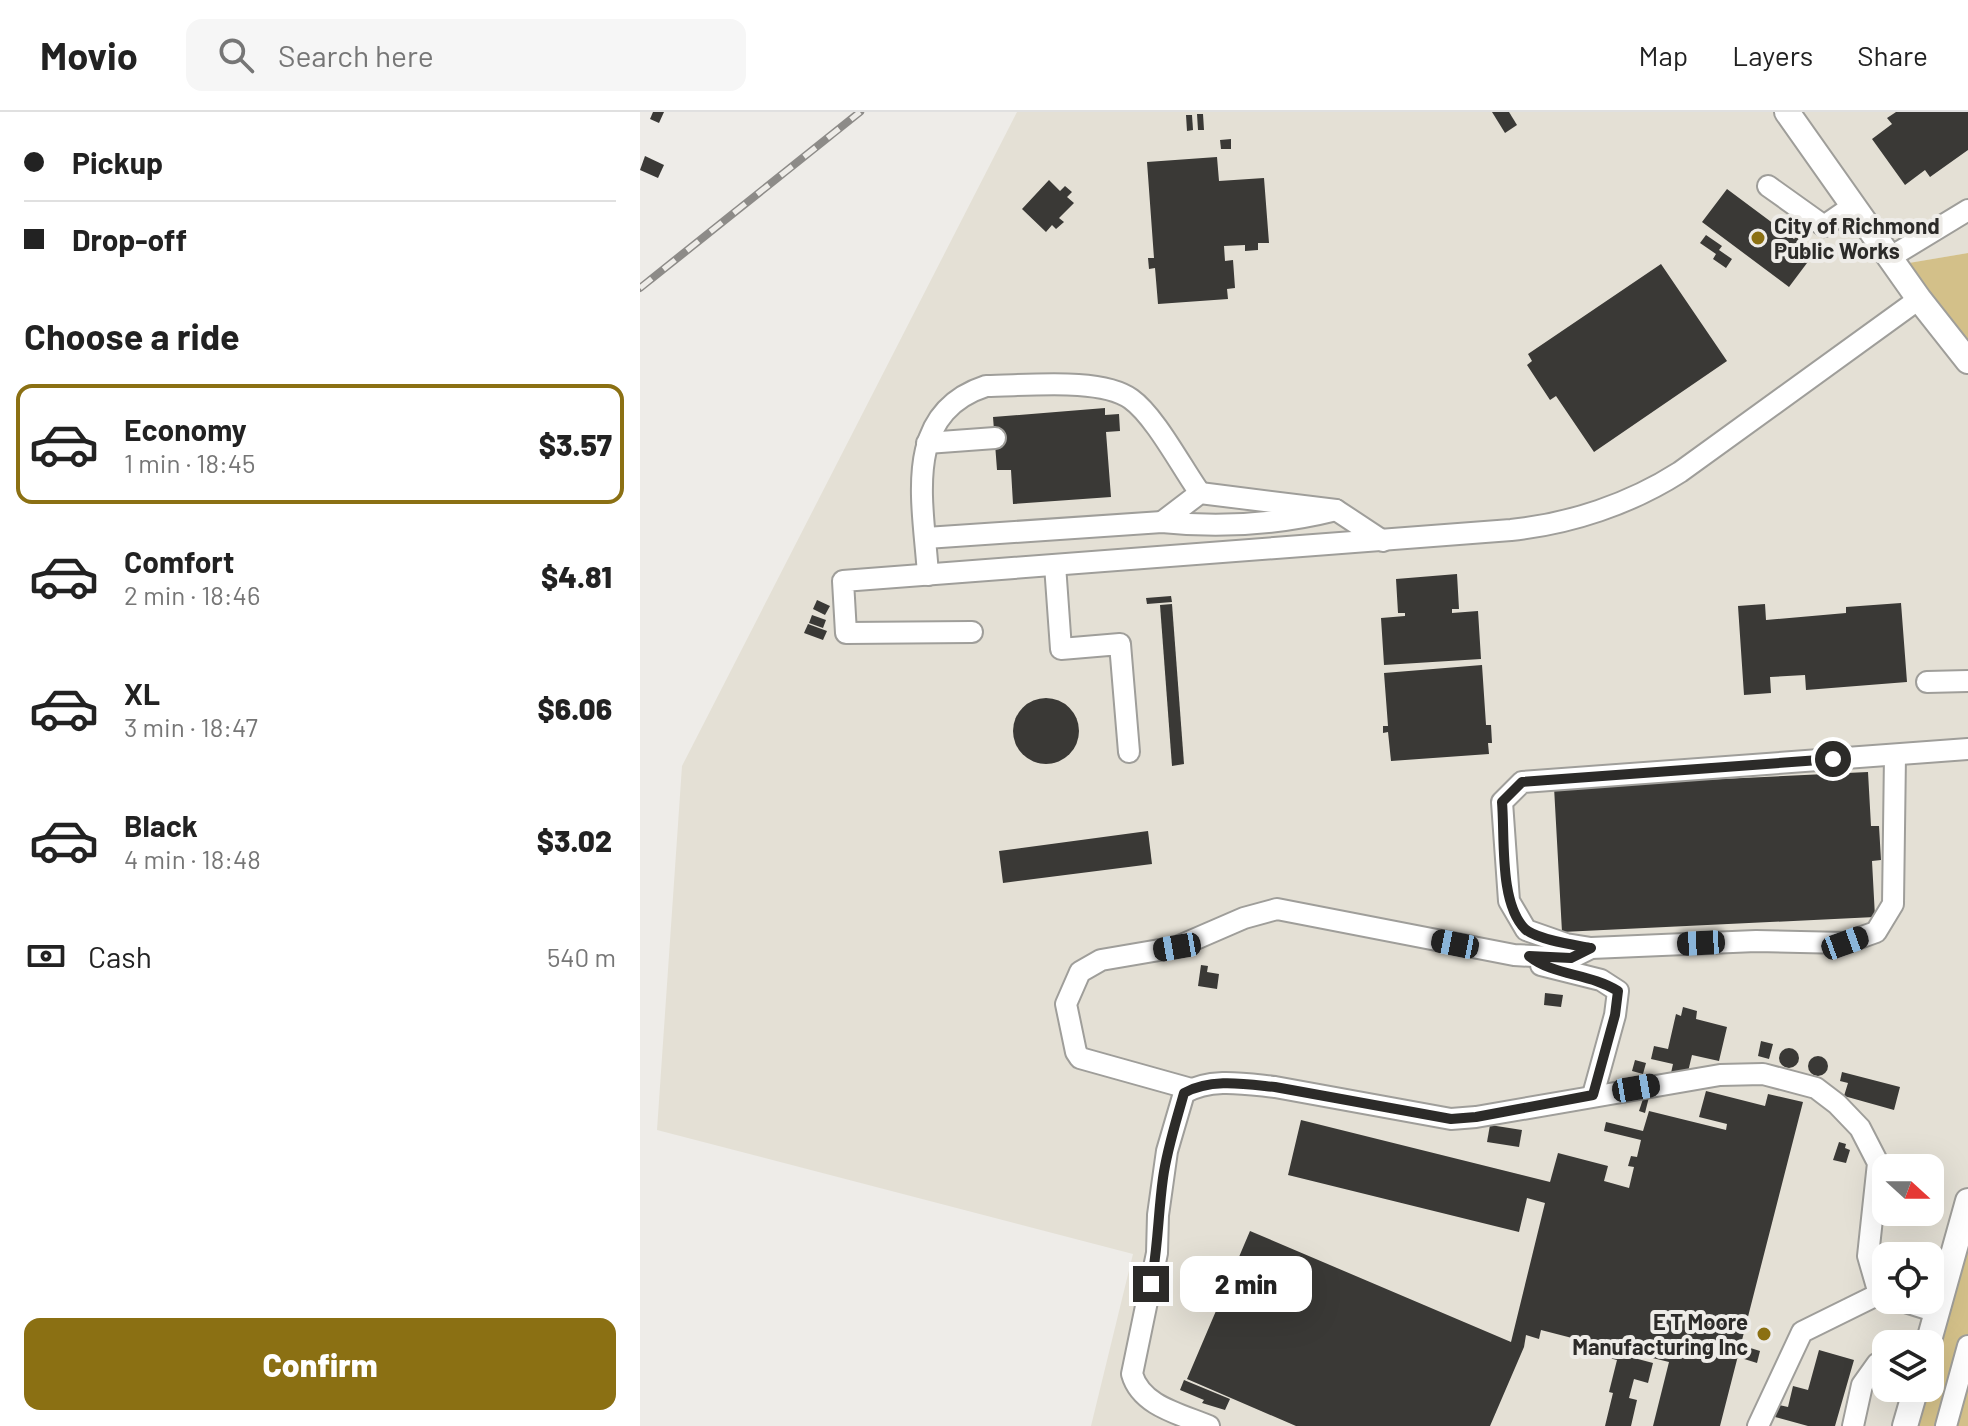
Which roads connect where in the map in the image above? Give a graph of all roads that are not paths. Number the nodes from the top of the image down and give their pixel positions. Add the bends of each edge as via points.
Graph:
1 (1788, 112) edge
2 (1768, 186) dead end
3 (1853, 206) junction
4 (1968, 210) edge
5 (1889, 258) junction
6 (1919, 299) junction
7 (1968, 361) edge
8 (995, 438) dead end
9 (927, 443) junction
10 (1200, 493) junction
11 (1336, 510) junction
12 (1162, 522) junction
13 (926, 538) junction
14 (1383, 541) junction
15 (1055, 565) junction
16 (928, 575) junction
17 (972, 632) dead end
18 (1968, 681) edge
19 (1927, 682) dead end
20 (1968, 749) edge
21 (1129, 752) dead end
22 (1895, 755) junction
23 (1591, 948) junction
24 (1529, 956) junction
25 (1191, 1089) junction
26 (1593, 1095) junction
27 (1968, 1201) edge
28 (1872, 1267) edge
29 (1944, 1287) edge
30 (1872, 1300) edge
31 (1968, 1346) edge
32 (1872, 1371) edge
33 (1912, 1402) edge
34 (1961, 1402) edge
35 (1209, 1426) edge
36 (1758, 1426) edge
37 (1853, 1426) edge
38 (1905, 1426) edge
39 (1946, 1426) edge

1 - 3 main road
2 - 3 lane via 1824,226
3 - 5 main road
4 - 5 lane
5 - 6 main road
6 - 7 main road
6 - 14 lane via 1680,472 1631,500 1526,529
8 - 9 lane
9 - 10 lane via 954,402 986,386 1103,387 1120,392 1145,412
9 - 13 lane via 921,465
10 - 11 lane
10 - 12 lane
11 - 12 lane via 1301,519
11 - 14 lane
12 - 13 lane
13 - 16 lane
14 - 15 lane
15 - 16 lane
15 - 21 lane via 1061,649 1120,644
16 - 17 lane via 843,581 846,633
18 - 19 lane
20 - 22 lane
22 - 23 lane via 1893,904 1876,932 1845,943
22 - 23 lane via 1522,782 1502,802 1509,901 1526,930
23 - 24 lane via 1571,958
24 - 25 lane via 1277,909 1177,947 1101,960 1080,972 1066,1004 1080,1058
24 - 26 lane via 1541,965 1601,980 1618,991
25 - 26 lane via 1261,1085 1451,1119
25 - 35 lane via 1184,1093 1167,1151 1157,1253 1132,1374 1136,1388 1152,1402
26 - 28 lane via 1720,1075 1763,1074 1816,1088 1860,1128 1878,1163 1868,1256
27 - 29 main road
30 - 36 lane via 1802,1332
31 - 34 lane
32 - 37 lane via 1862,1385
33 - 38 main road
34 - 39 lane

